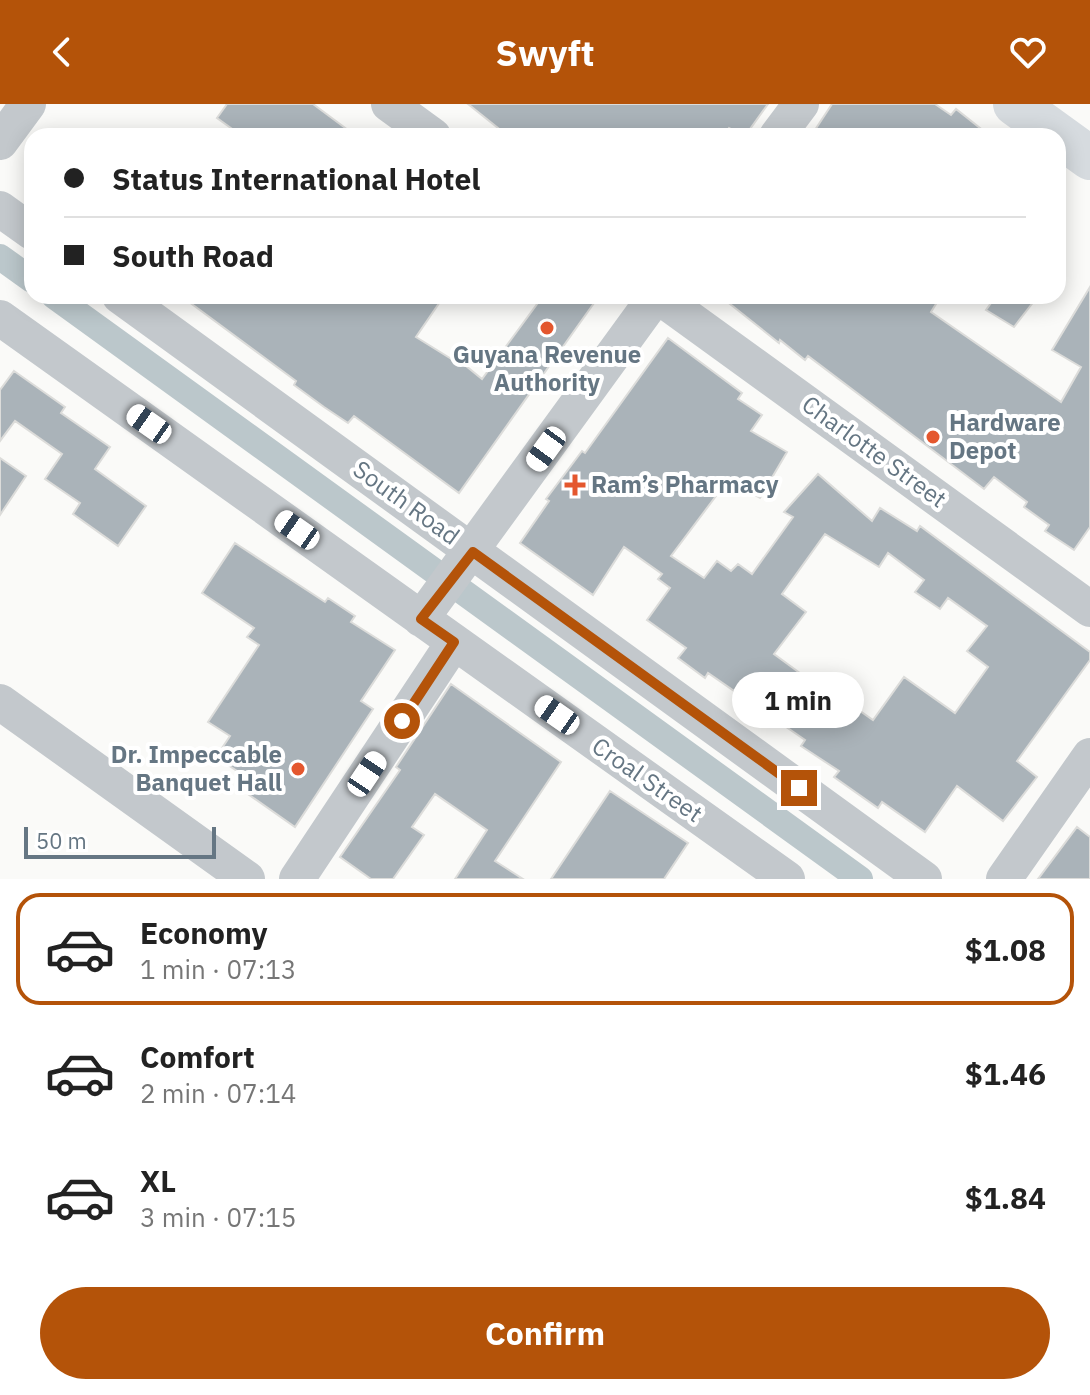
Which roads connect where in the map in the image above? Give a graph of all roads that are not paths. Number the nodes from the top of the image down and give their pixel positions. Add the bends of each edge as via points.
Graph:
1 (28, 104) edge
2 (389, 104) edge
3 (801, 104) edge
4 (1015, 104) edge
5 (422, 128) edge
6 (783, 128) edge
7 (1048, 128) edge
8 (1066, 141) edge
9 (0, 142) edge
10 (1090, 158) edge
11 (0, 209) edge
12 (24, 226) edge
13 (131, 304) edge
14 (651, 304) edge
15 (668, 304) edge
16 (0, 318) edge
17 (471, 555) junction
18 (430, 607) junction
19 (1090, 609) edge
20 (454, 642) junction
21 (0, 702) edge
22 (1090, 756) edge
23 (247, 879) edge
24 (297, 879) edge
25 (787, 879) edge
26 (924, 879) edge
27 (1004, 879) edge

1 - 9 street
2 - 5 street
3 - 6 street
4 - 7 main road
8 - 10 main road
11 - 12 street
13 - 17 street, South Road
14 - 17 street
15 - 19 street, Charlotte Street
16 - 18 street, Croal Street
17 - 18 street
17 - 26 street, South Road
18 - 20 street, Croal Street
20 - 24 street
20 - 25 street, Croal Street
21 - 23 street
22 - 27 street

